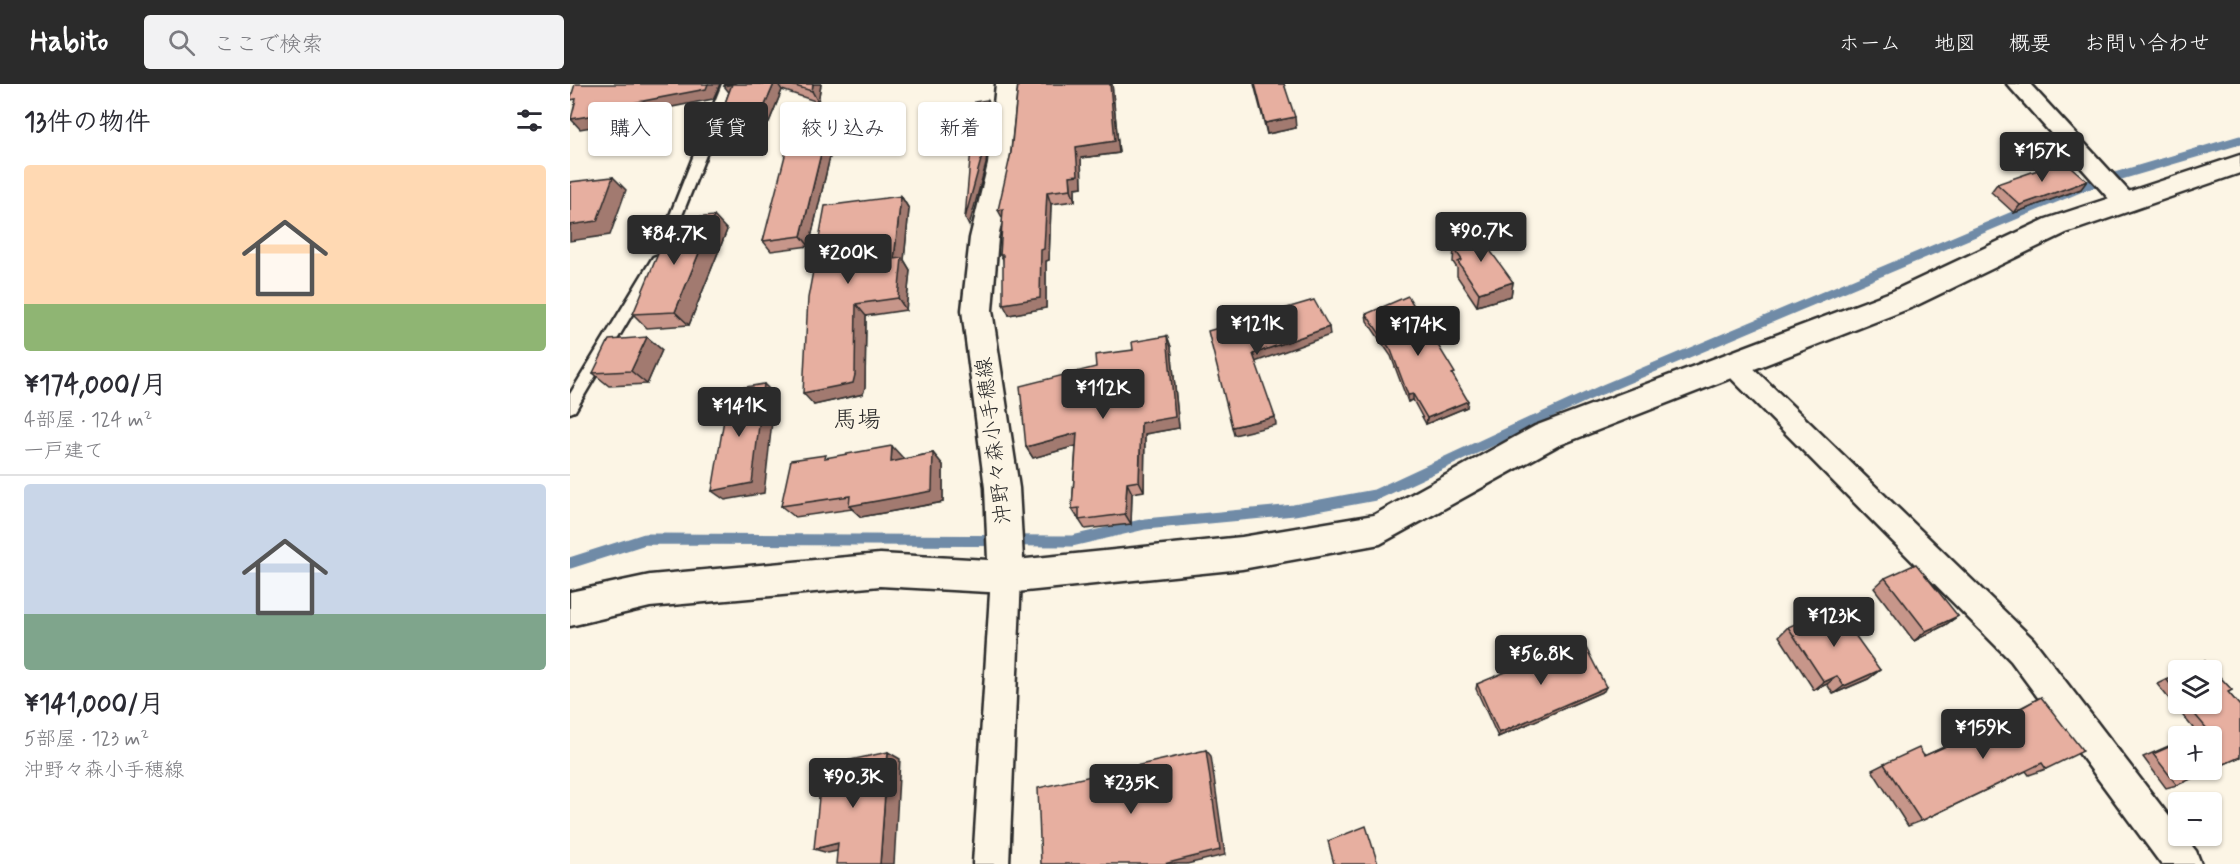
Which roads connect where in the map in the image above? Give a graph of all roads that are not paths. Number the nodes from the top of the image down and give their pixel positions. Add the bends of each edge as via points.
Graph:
1 (728, 84) edge
2 (1008, 84) edge
3 (2018, 84) edge
4 (2240, 164) edge
5 (2126, 203) junction
6 (1734, 365) junction
7 (570, 407) edge
8 (1006, 577) junction
9 (570, 609) edge
10 (991, 864) edge
11 (2183, 864) edge

1 - 7 lane via 657,262
2 - 8 street, 沖野々森小手穂線 via 1001,164 984,238 977,310 1002,488
3 - 5 street
4 - 5 street
5 - 6 street via 2056,226 1903,299
6 - 8 street via 1546,436 1380,529 1242,553
6 - 11 street via 2022,650
8 - 9 street via 880,570 650,591
8 - 10 street

